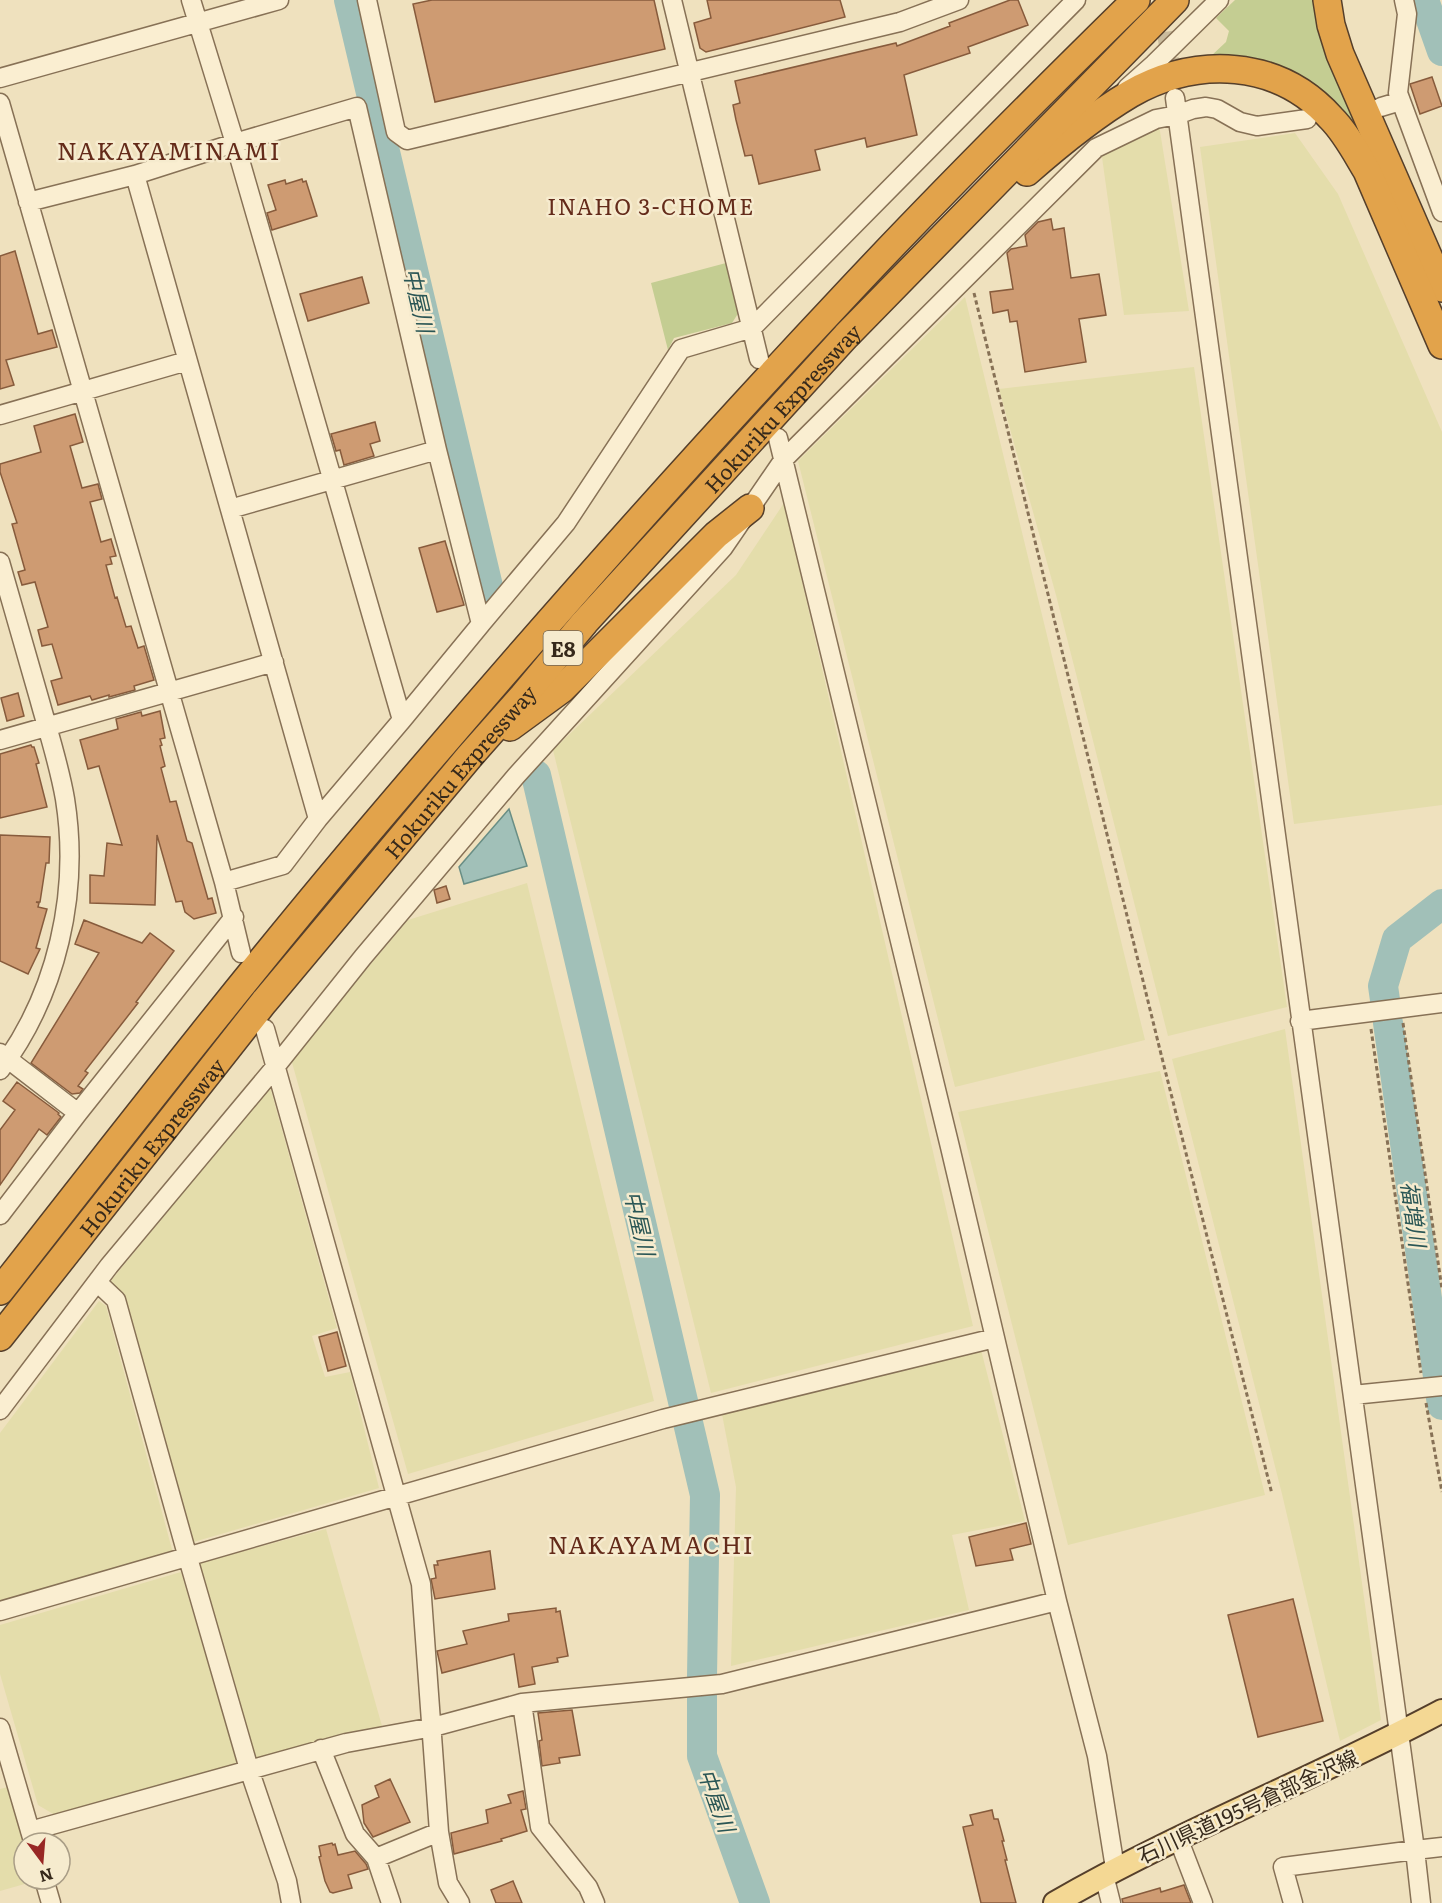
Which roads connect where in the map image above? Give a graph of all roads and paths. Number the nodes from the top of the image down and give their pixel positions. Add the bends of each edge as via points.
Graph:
1 (191, 0) edge
2 (279, 0) edge
3 (367, 0) edge
4 (672, 0) edge
5 (959, 0) edge
6 (1076, 0) edge
7 (1136, 0) edge
8 (1174, 0) edge
9 (1219, 0) edge
10 (1327, 0) edge
11 (1404, 0) edge
12 (198, 23) junction
13 (690, 72) junction
14 (0, 78) edge
15 (1401, 101) junction
16 (0, 103) edge
17 (1176, 107) junction
18 (1381, 107) dead end
19 (1307, 119) dead end
20 (1089, 121) junction
21 (235, 143) junction
22 (135, 175) junction
23 (28, 202) junction
24 (1442, 212) edge
25 (969, 274) junction
26 (1442, 288) edge
27 (752, 328) junction
28 (1442, 345) edge
29 (759, 359) dead end
30 (187, 361) junction
31 (82, 391) junction
32 (0, 415) edge
33 (778, 438) dead end
34 (437, 450) junction
35 (784, 459) junction
36 (331, 480) junction
37 (704, 490) junction
38 (230, 508) junction
39 (750, 508) junction
40 (0, 562) edge
41 (481, 624) junction
42 (274, 662) junction
43 (170, 692) junction
44 (402, 720) junction
45 (47, 727) junction
46 (0, 740) edge
47 (469, 757) junction
48 (318, 819) junction
49 (224, 882) junction
50 (234, 917) junction
51 (241, 952) dead end
52 (1442, 1003) edge
53 (1401, 1008) junction
54 (1368, 1012) junction
55 (1300, 1022) junction
56 (265, 1029) dead end
57 (3, 1061) edge
58 (276, 1066) junction
59 (78, 1113) junction
60 (0, 1215) edge
61 (97, 1282) junction
62 (1442, 1288) edge
63 (0, 1291) edge
64 (0, 1338) edge
65 (995, 1338) junction
66 (1430, 1387) edge
67 (1353, 1395) junction
68 (0, 1410) edge
69 (1442, 1492) edge
70 (1272, 1494) dead end
71 (396, 1495) junction
72 (188, 1558) junction
73 (1057, 1601) junction
74 (0, 1611) edge
75 (522, 1703) junction
76 (1442, 1711) edge
77 (0, 1728) edge
78 (433, 1728) junction
79 (1399, 1734) junction
80 (321, 1749) junction
81 (249, 1769) junction
82 (30, 1831) edge
83 (51, 1831) edge
84 (439, 1832) junction
85 (1178, 1838) junction
86 (1442, 1847) edge
87 (1415, 1850) junction
88 (376, 1858) junction
89 (1109, 1872) junction
90 (291, 1903) edge
91 (391, 1903) edge
92 (460, 1903) edge
93 (595, 1903) edge
94 (1054, 1903) edge
95 (1111, 1903) edge
96 (1203, 1903) edge
97 (1293, 1903) edge
98 (1421, 1903) edge

1 - 12 street
2 - 12 street
3 - 13 street via 396,132 407,140
4 - 13 street
5 - 13 street via 900,22
6 - 27 street
7 - 63 highway, Hokuriku Expressway / E8 via 841,300 565,603 245,981
8 - 37 highway, Hokuriku Expressway / E8 via 846,336
9 - 20 street
10 - 26 highway via 1340,54
11 - 15 street via 1407,14 1398,93
12 - 14 street
12 - 21 street
13 - 27 street
15 - 18 street
15 - 24 street
16 - 23 street
17 - 19 street via 1218,109 1240,122 1257,126
17 - 25 street via 1096,148
17 - 55 street
20 - 28 highway via 1155,82 1206,69 1260,73 1311,98 1332,119 1367,171
20 - 37 highway via 963,231 759,441
21 - 22 street
21 - 34 street via 357,107
21 - 36 street
22 - 23 street
22 - 30 street
23 - 31 street
25 - 35 street
25 - 70 path
27 - 29 street
27 - 41 street via 681,349 566,522
30 - 31 street
30 - 38 street
31 - 32 street
31 - 43 street
33 - 35 street
34 - 36 street
34 - 41 street
35 - 39 street
35 - 65 street
36 - 38 street
36 - 44 street
37 - 47 highway, Hokuriku Expressway / E8
38 - 42 street
39 - 47 highway via 716,535 562,689
39 - 58 street via 723,548 516,776
40 - 45 street
41 - 44 street
42 - 43 street
42 - 48 street
43 - 45 street
43 - 49 street
44 - 48 street
45 - 46 street
45 - 57 street via 65,800 67,904 44,992 31,1020
47 - 64 highway, Hokuriku Expressway / E8 via 264,1002
48 - 49 street via 282,865
49 - 50 street
50 - 51 street
50 - 59 street
52 - 53 street
53 - 54 street
53 - 62 path
54 - 55 street
54 - 66 path
55 - 67 street
56 - 58 street
57 - 59 street
58 - 61 street
58 - 71 street
59 - 60 street
61 - 68 street
61 - 72 street via 116,1300
65 - 71 street via 663,1419
65 - 73 street
66 - 67 street
66 - 69 path
67 - 79 street
71 - 72 street
71 - 78 street via 421,1584
72 - 74 street
72 - 81 street
73 - 75 street via 722,1684
73 - 89 street via 1097,1756
75 - 78 street
75 - 93 street via 540,1827 588,1887
76 - 79 main road, 石川県道195号倉部金沢線
77 - 82 street
78 - 80 street
78 - 84 street
79 - 85 main road, 石川県道195号倉部金沢線
79 - 87 street
80 - 81 street
80 - 88 street via 356,1834
81 - 83 street
81 - 90 street
84 - 88 street
84 - 92 street via 448,1883
85 - 89 main road, 石川県道195号倉部金沢線
85 - 96 street
86 - 87 street
87 - 97 street via 1283,1867
87 - 98 street
88 - 91 street
89 - 94 main road, 石川県道195号倉部金沢線
89 - 95 street

